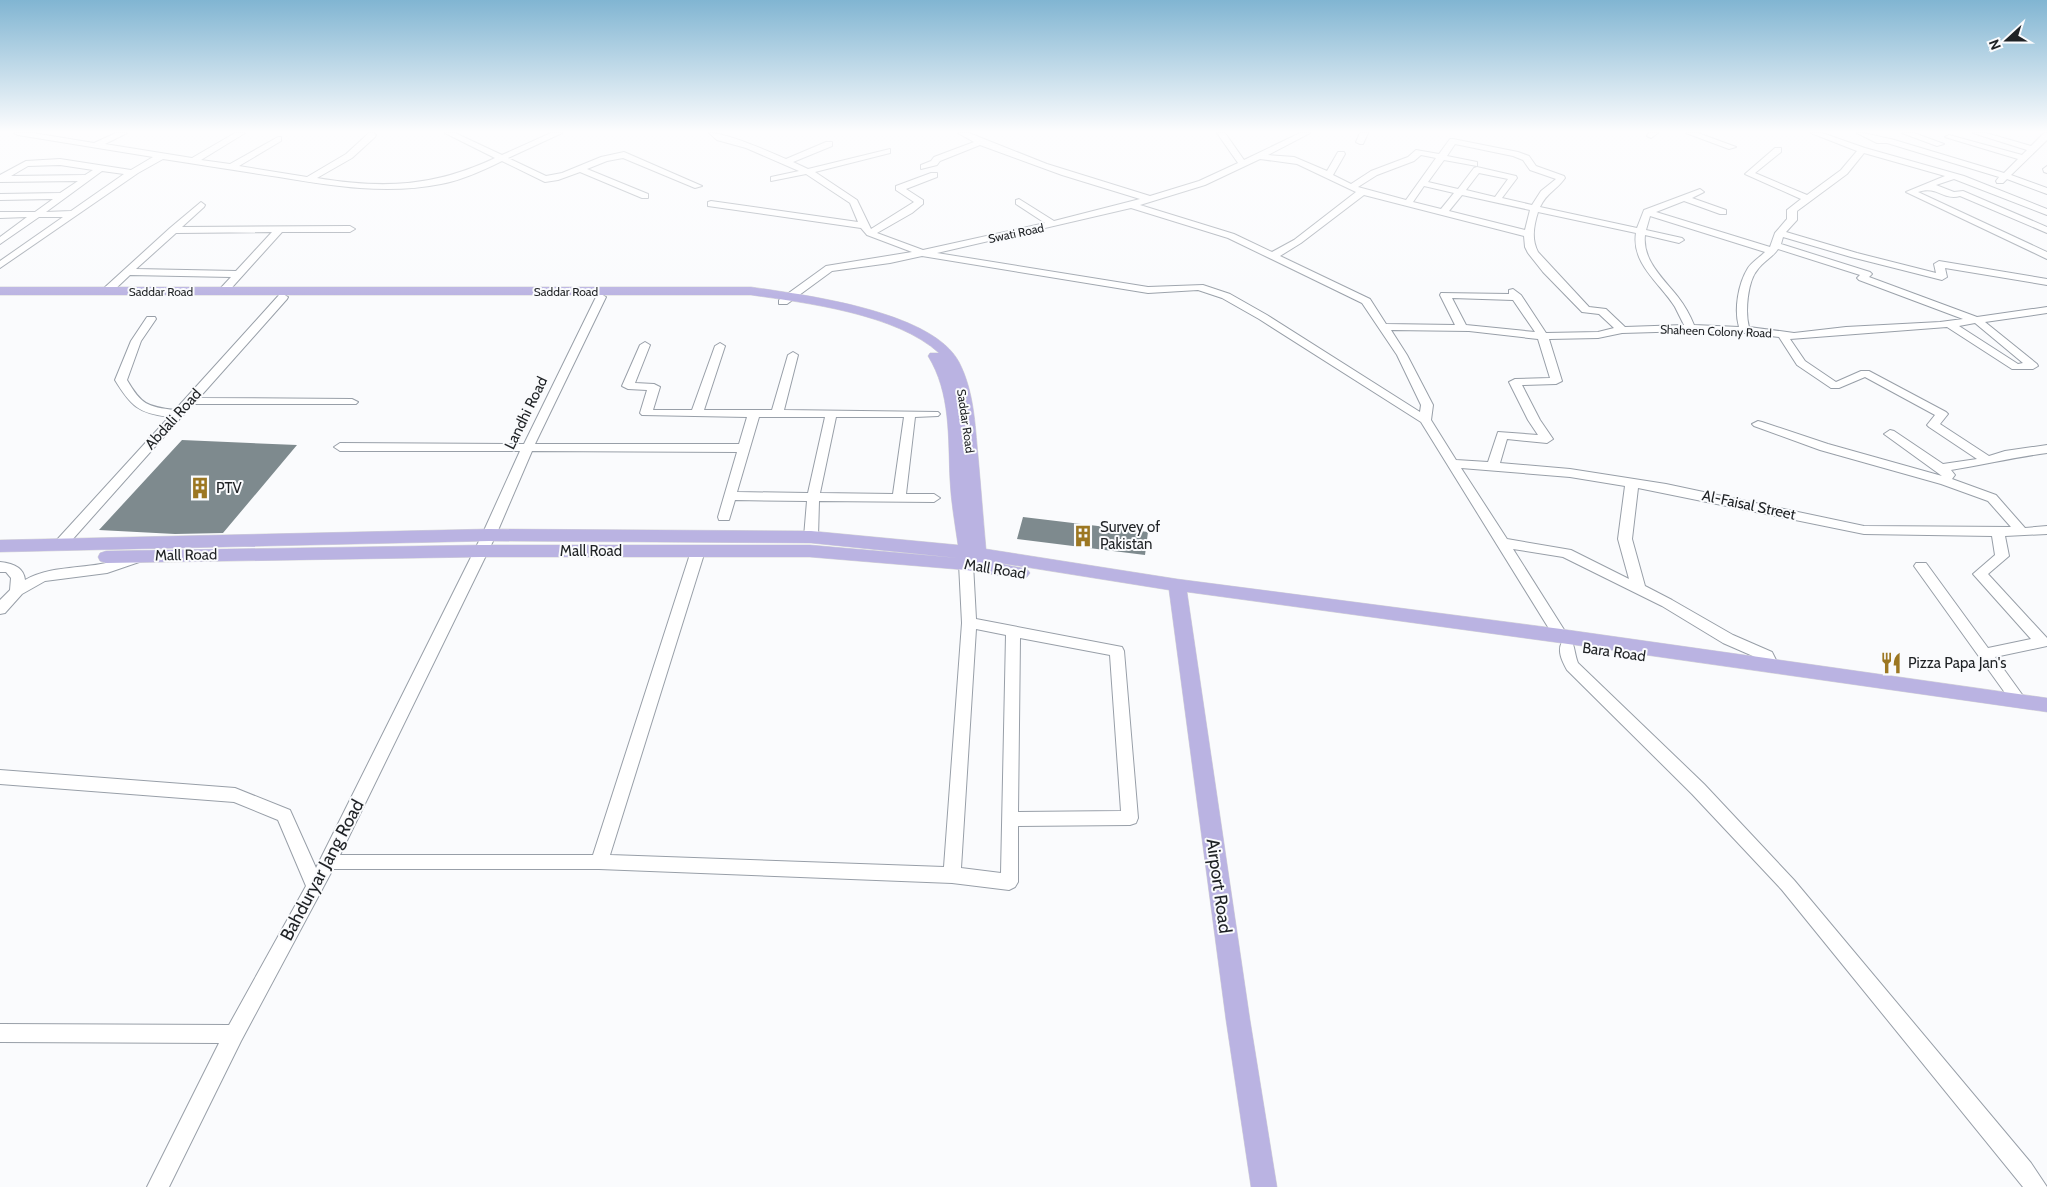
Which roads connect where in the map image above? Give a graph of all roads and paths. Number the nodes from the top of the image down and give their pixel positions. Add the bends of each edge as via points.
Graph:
1 (72, 188) edge
2 (110, 188) edge
3 (627, 188) edge
4 (834, 188) edge
5 (900, 188) edge
6 (1112, 188) edge
7 (1184, 188) edge
8 (1352, 188) edge
9 (1417, 188) edge
10 (1444, 188) edge
11 (1463, 188) edge
12 (1505, 188) edge
13 (1551, 188) edge
14 (1784, 188) edge
15 (1821, 188) edge
16 (1921, 188) edge
17 (1936, 188) edge
18 (1990, 188) edge
19 (1363, 192) junction
20 (1460, 192) junction
21 (1700, 192) dead end
22 (61, 196) junction
23 (645, 196) dead end
24 (0, 197) edge
25 (1684, 198) junction
26 (1807, 198) junction
27 (1149, 199) junction
28 (1496, 201) junction
29 (1019, 202) dead end
30 (1408, 203) junction
31 (711, 204) dead end
32 (201, 205) dead end
33 (1130, 205) junction
34 (1535, 209) junction
35 (1444, 212) junction
36 (1647, 212) junction
37 (1723, 212) dead end
38 (2047, 212) edge
39 (37, 214) junction
40 (74, 214) junction
41 (0, 215) edge
42 (1053, 224) junction
43 (350, 229) dead end
44 (867, 229) junction
45 (174, 230) junction
46 (280, 230) junction
47 (2047, 230) edge
48 (1641, 231) junction
49 (1780, 232) junction
50 (1528, 234) junction
51 (1679, 240) dead end
52 (0, 241) edge
53 (1774, 248) junction
54 (922, 253) junction
55 (1274, 255) junction
56 (2047, 256) edge
57 (0, 265) edge
58 (127, 272) junction
59 (239, 274) junction
60 (2047, 282) edge
61 (0, 291) edge
62 (223, 291) junction
63 (103, 294) junction
64 (285, 294) junction
65 (602, 294) junction
66 (0, 297) edge
67 (786, 300) junction
68 (2047, 310) edge
69 (151, 319) dead end
70 (1977, 320) junction
71 (1949, 324) junction
72 (1384, 327) junction
73 (1462, 328) junction
74 (1690, 328) junction
75 (1622, 330) junction
76 (1745, 330) junction
77 (1782, 334) junction
78 (1543, 336) junction
79 (645, 345) dead end
80 (720, 346) dead end
81 (793, 354) dead end
82 (189, 401) junction
83 (352, 402) dead end
84 (697, 413) junction
85 (754, 413) junction
86 (778, 413) junction
87 (177, 414) junction
88 (831, 414) junction
89 (910, 414) junction
90 (934, 414) dead end
91 (1425, 420) junction
92 (1758, 424) dead end
93 (1890, 434) dead end
94 (340, 447) dead end
95 (527, 448) junction
96 (744, 448) junction
97 (2047, 449) edge
98 (1988, 461) junction
99 (1452, 463) junction
100 (1493, 467) junction
101 (1941, 468) junction
102 (1945, 481) junction
103 (1632, 483) junction
104 (730, 496) junction
105 (813, 497) junction
106 (900, 498) junction
107 (934, 498) dead end
108 (724, 517) dead end
109 (969, 523) junction
110 (2047, 530) edge
111 (1998, 532) junction
112 (2022, 532) junction
113 (489, 535) junction
114 (811, 537) junction
115 (1502, 543) junction
116 (0, 546) edge
117 (60, 546) junction
118 (933, 548) junction
119 (481, 551) junction
120 (698, 551) junction
121 (142, 556) junction
122 (0, 558) edge
123 (1002, 558) junction
124 (973, 559) junction
125 (1921, 566) dead end
126 (0, 567) edge
127 (1639, 589) junction
128 (17, 591) junction
129 (1178, 591) junction
130 (0, 609) edge
131 (969, 623) junction
132 (1013, 631) junction
133 (1564, 641) junction
134 (1985, 654) junction
135 (1772, 666) junction
136 (1929, 692) junction
137 (2018, 700) junction
138 (2047, 704) edge
139 (2047, 713) edge
140 (0, 778) edge
141 (1010, 819) junction
142 (328, 862) junction
143 (599, 862) junction
144 (952, 876) junction
145 (315, 887) junction
146 (0, 1033) edge
147 (234, 1034) junction
148 (158, 1187) edge
149 (1264, 1187) edge
150 (2036, 1187) edge

1 - 22 street
2 - 40 street
3 - 23 street
4 - 44 street via 854,202
5 - 44 street via 920,202 910,212
6 - 27 street
7 - 27 street, Swati Road
8 - 19 street
9 - 30 street
10 - 20 street
11 - 20 street
12 - 28 street
13 - 34 street via 1543,193
14 - 26 street
15 - 26 street
16 - 56 street via 1910,192
17 - 47 street via 1954,195 1960,193
18 - 38 street
19 - 30 street
19 - 55 street via 1340,205 1294,246
20 - 28 street
20 - 35 street
21 - 25 street
22 - 24 street
22 - 39 street
25 - 36 street
25 - 37 street
26 - 49 street via 1792,210 1792,220
27 - 33 street, Swati Road
28 - 34 street
29 - 42 street
30 - 35 street
31 - 44 street
32 - 45 street
33 - 42 street, Swati Road
33 - 55 street via 1231,236
34 - 48 street
34 - 50 street
35 - 50 street
36 - 48 street
36 - 53 street
39 - 40 street
39 - 41 street
39 - 52 street
40 - 57 street
42 - 54 street, Swati Road
43 - 46 street
44 - 54 street
45 - 46 street
45 - 58 street
46 - 59 street
48 - 51 street
48 - 74 street via 1640,246 1645,258 1654,275 1680,307
49 - 53 street
49 - 60 street via 1942,277 1939,264
50 - 75 street via 1530,249 1586,310 1602,312
53 - 70 street via 1867,274 1862,278
53 - 76 street via 1752,269 1749,277 1741,317
54 - 67 street, Swati Road via 829,268
54 - 91 street via 1148,290 1199,287 1226,296 1263,317
55 - 72 street via 1366,301
58 - 59 street
58 - 63 street
59 - 62 street
61 - 63 main road, Saddar Road
62 - 63 main road, Saddar Road
62 - 64 main road, Saddar Road
63 - 64 main road, Saddar Road
63 - 66 main road, Saddar Road
64 - 65 main road, Saddar Road
64 - 82 street, Abdali Road
65 - 67 main road, Saddar Road
65 - 95 street, Landhi Road
67 - 109 main road, Saddar Road via 906,334 936,358 943,370 952,405 959,496
68 - 70 street, Shaheen Colony Road
69 - 87 street via 136,341 121,380 133,402 148,411
70 - 71 street, Shaheen Colony Road
70 - 71 street via 2034,366 2016,367
71 - 77 street, Shaheen Colony Road via 1794,336
72 - 73 street, Shaheen Colony Road
72 - 91 street via 1427,405
73 - 78 street, Shaheen Colony Road
73 - 78 street via 1445,296 1515,294
74 - 75 street, Shaheen Colony Road
74 - 76 street, Shaheen Colony Road
75 - 78 street, Shaheen Colony Road
76 - 77 street, Shaheen Colony Road
77 - 98 street via 1802,363 1835,386 1865,373 1942,414 1933,425
78 - 100 street via 1556,381 1515,382 1547,439 1502,435
79 - 84 street via 628,386 654,387 646,413
80 - 84 street
81 - 86 street
82 - 83 street
82 - 87 street, Abdali Road
84 - 85 street
85 - 86 street
85 - 96 street
86 - 88 street
87 - 117 street, Abdali Road
88 - 89 street
88 - 105 street
89 - 90 street
89 - 106 street
91 - 99 street
92 - 102 street via 1824,447
93 - 101 street
94 - 95 street
95 - 96 street
95 - 113 street, Landhi Road
96 - 104 street
97 - 98 street
98 - 101 street
99 - 100 street, Al-Faisal Street
99 - 115 street
100 - 103 street, Al-Faisal Street via 1570,473
101 - 102 street via 1949,475
102 - 112 street via 1992,498
103 - 111 street, Al-Faisal Street via 1864,530
103 - 127 street via 1625,539
104 - 105 street
104 - 108 street
105 - 106 street
105 - 114 street
106 - 107 street
109 - 118 main road
109 - 123 main road
109 - 124 main road
110 - 112 street, Al-Faisal Street
111 - 112 street, Al-Faisal Street
111 - 134 street via 2002,556 1980,574 2042,642
113 - 114 main road, Mall Road
113 - 117 main road, Mall Road
113 - 119 street, Landhi Road
114 - 118 main road, Mall Road
115 - 127 street via 1566,553
115 - 133 street
116 - 117 main road, Mall Road
118 - 124 main road, Mall Road
119 - 120 main road, Mall Road
119 - 121 main road, Mall Road
119 - 142 street, Bahduryar Jang Road
120 - 124 main road, Mall Road via 810,551
120 - 143 street
121 - 122 main road, Mall Road
121 - 128 street via 107,568 41,578
123 - 124 main road
123 - 129 main road
124 - 129 main road, Mall Road
124 - 131 street
125 - 134 street
126 - 128 street via 10,568 18,577
127 - 135 street via 1728,639 1767,656
128 - 130 street
129 - 133 main road, Bara Road via 1531,644
129 - 149 main road, Airport Road
131 - 132 street
131 - 144 street
132 - 141 street
132 - 141 street via 1117,651 1130,818
133 - 135 main road
133 - 136 main road, Bara Road
133 - 150 street via 1572,666 1698,789 1788,885
134 - 137 street
135 - 136 main road
136 - 137 main road
136 - 139 main road, Bara Road
137 - 138 main road
140 - 145 street via 235,795 284,815
141 - 144 street via 1009,882
142 - 143 street
142 - 145 street, Bahduryar Jang Road
143 - 144 street
145 - 147 street, Bahduryar Jang Road
146 - 147 street
147 - 148 street, Bahduryar Jang Road

